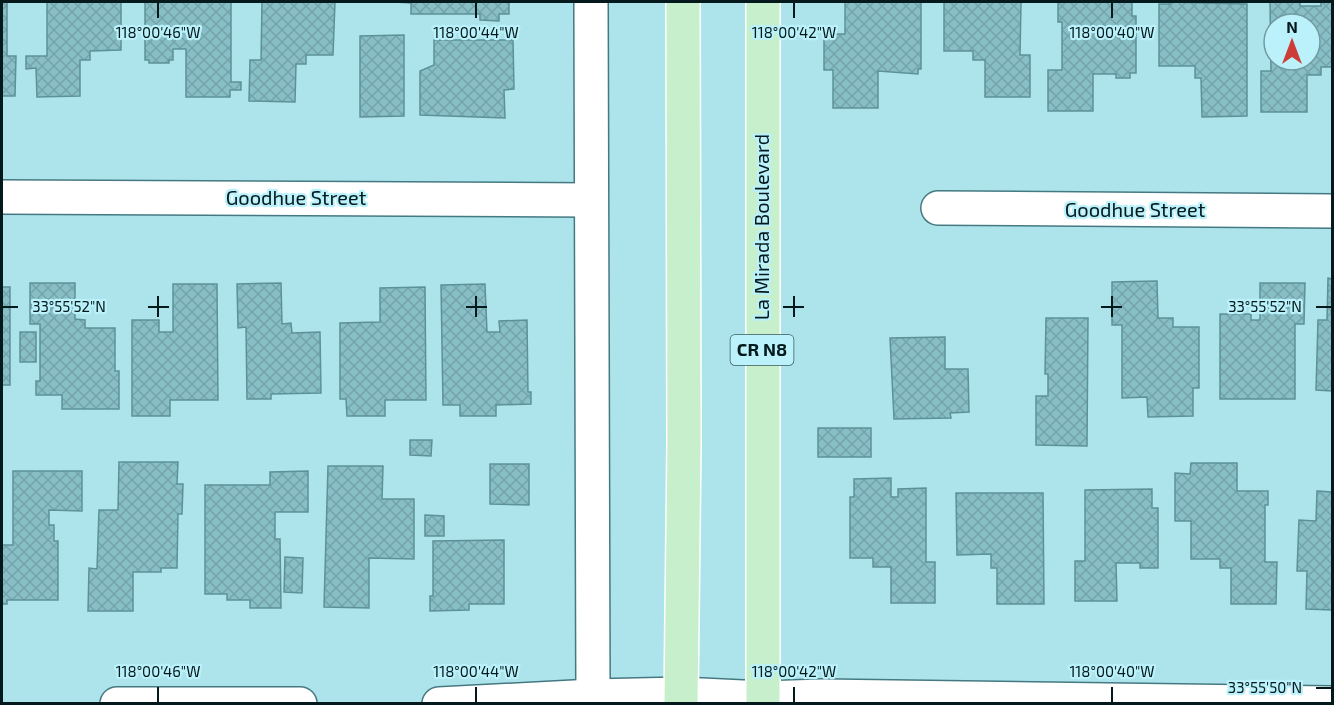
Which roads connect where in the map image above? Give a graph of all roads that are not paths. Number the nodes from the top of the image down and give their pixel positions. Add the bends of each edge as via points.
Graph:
1 (591, 2) edge
2 (683, 2) edge
3 (763, 2) edge
4 (2, 196) edge
5 (591, 200) junction
6 (938, 208) dead end
7 (1332, 211) edge
8 (593, 696) junction
9 (681, 699) edge
10 (763, 701) edge
11 (175, 703) edge
12 (117, 704) edge
13 (300, 704) edge
14 (439, 704) edge
15 (1332, 704) edge

1 - 5 street
2 - 9 main road
3 - 10 main road, La Mirada Boulevard / CR N8
4 - 5 street, Goodhue Street
5 - 8 street
6 - 7 street, Goodhue Street
8 - 9 street
8 - 14 street
9 - 10 street
10 - 15 street via 822,696
11 - 12 street
11 - 13 street

